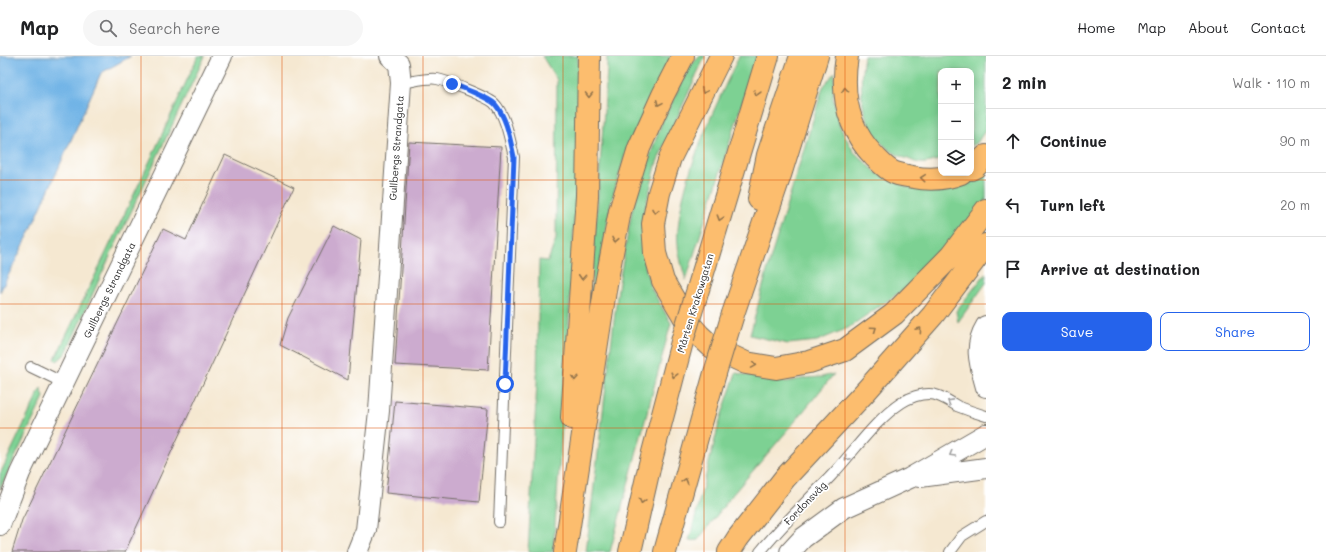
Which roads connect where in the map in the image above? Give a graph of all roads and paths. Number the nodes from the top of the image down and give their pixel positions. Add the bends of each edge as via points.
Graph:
1 (222, 56) edge
2 (390, 56) edge
3 (589, 56) edge
4 (682, 56) edge
5 (721, 56) edge
6 (768, 56) edge
7 (801, 56) edge
8 (817, 56) edge
9 (847, 56) edge
10 (401, 83) junction
11 (986, 156) edge
12 (974, 168) edge
13 (950, 176) edge
14 (986, 210) edge
15 (986, 245) edge
16 (733, 314) junction
17 (986, 326) edge
18 (31, 367) dead end
19 (64, 383) junction
20 (986, 387) edge
21 (866, 391) junction
22 (986, 416) edge
23 (986, 434) edge
24 (986, 468) edge
25 (910, 478) junction
26 (986, 521) edge
27 (499, 522) dead end
28 (0, 525) edge
29 (357, 552) edge
30 (564, 552) edge
31 (630, 552) edge
32 (665, 552) edge
33 (721, 552) edge
34 (729, 552) edge
35 (760, 552) edge
36 (790, 552) edge
37 (950, 552) edge

1 - 19 street, Gullbergs Strandgata
2 - 10 street, Gullbergs Strandgata via 399,64
3 -> 30 highway via 587,196
4 -> 30 highway via 639,148 620,211
5 -> 14 highway via 670,158 653,224 655,253 663,281 686,320 712,347 746,363 776,368 809,362 845,350 894,314 951,256
6 -> 31 highway, Mårten Krakowgatan, bridge via 684,338 650,464
7 - 16 highway via 768,155
8 - 16 highway
13 -> 9 highway via 940,179 921,178 894,172 882,164 860,140 848,110 844,90
10 - 27 lane via 436,79 460,86 494,103 508,130 514,157
10 - 29 street, Gullbergs Strandgata via 379,410 366,530
11 - 12 highway
21 -> 15 highway via 933,315
32 -> 16 highway, bridge
17 - 20 street via 979,343 978,357
18 - 19 lane
19 - 28 street, Gullbergs Strandgata via 20,473
21 - 33 highway via 772,484
21 - 34 highway via 785,478
22 -> 35 lane, Fordonsvåg via 930,394 915,396 901,403 862,440
23 -> 25 street
24 - 25 street
25 - 36 street via 844,508 803,538
26 - 37 lane via 962,536

